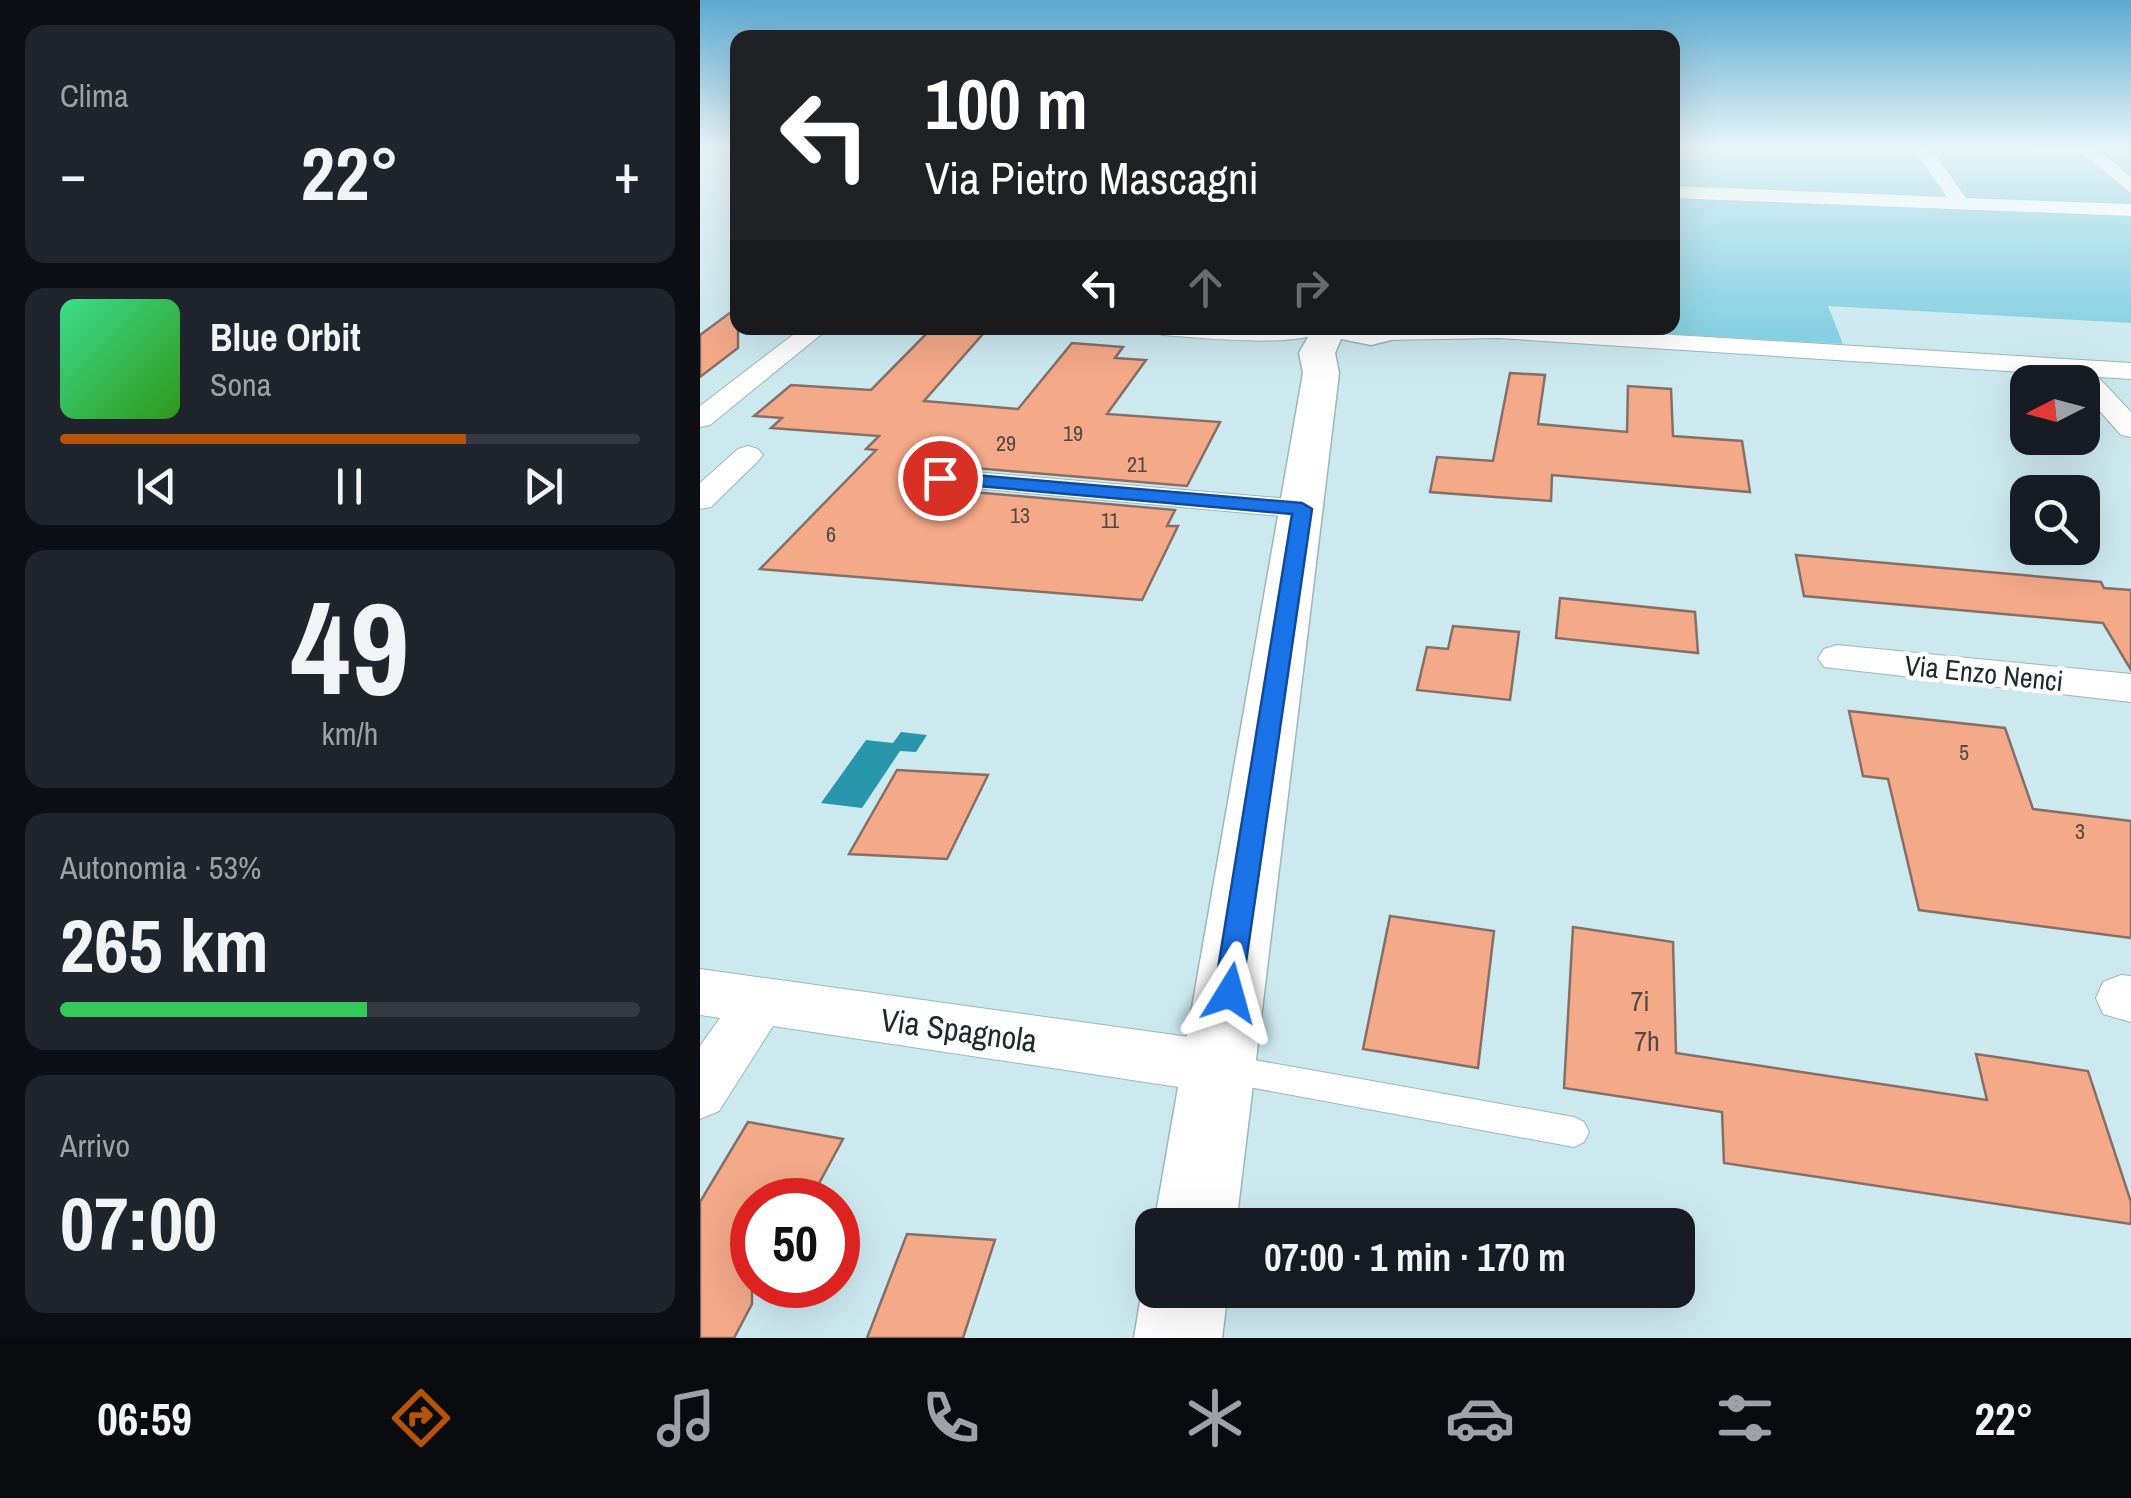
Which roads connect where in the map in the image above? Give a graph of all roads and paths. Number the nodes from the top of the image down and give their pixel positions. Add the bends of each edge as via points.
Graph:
1 (809, 335) edge
2 (1276, 335) edge
3 (1378, 335) edge
4 (1583, 335) edge
5 (1325, 339) edge
6 (2044, 365) edge
7 (2100, 369) edge
8 (2131, 371) edge
9 (2100, 395) edge
10 (700, 418) edge
11 (2131, 429) edge
12 (748, 455) dead end
13 (940, 478) dead end
14 (700, 500) edge
15 (1302, 509) junction
16 (1837, 658) dead end
17 (2131, 688) edge
18 (700, 992) edge
19 (761, 1002) junction
20 (1218, 1067) junction
21 (700, 1092) edge
22 (1574, 1132) dead end
23 (1197, 1208) edge
24 (1182, 1308) edge
25 (1178, 1338) edge

1 - 10 street
2 - 5 street
3 - 5 main road via 1337,352
4 - 6 street
5 - 15 main road
7 - 8 street
9 - 11 street
12 - 14 street
13 - 15 street
15 - 20 main road
16 - 17 street, Via Enzo Nenci
18 - 19 street, Via Spagnola
19 - 20 street, Via Spagnola
19 - 21 street
20 - 22 lane
20 - 23 main road
24 - 25 main road

